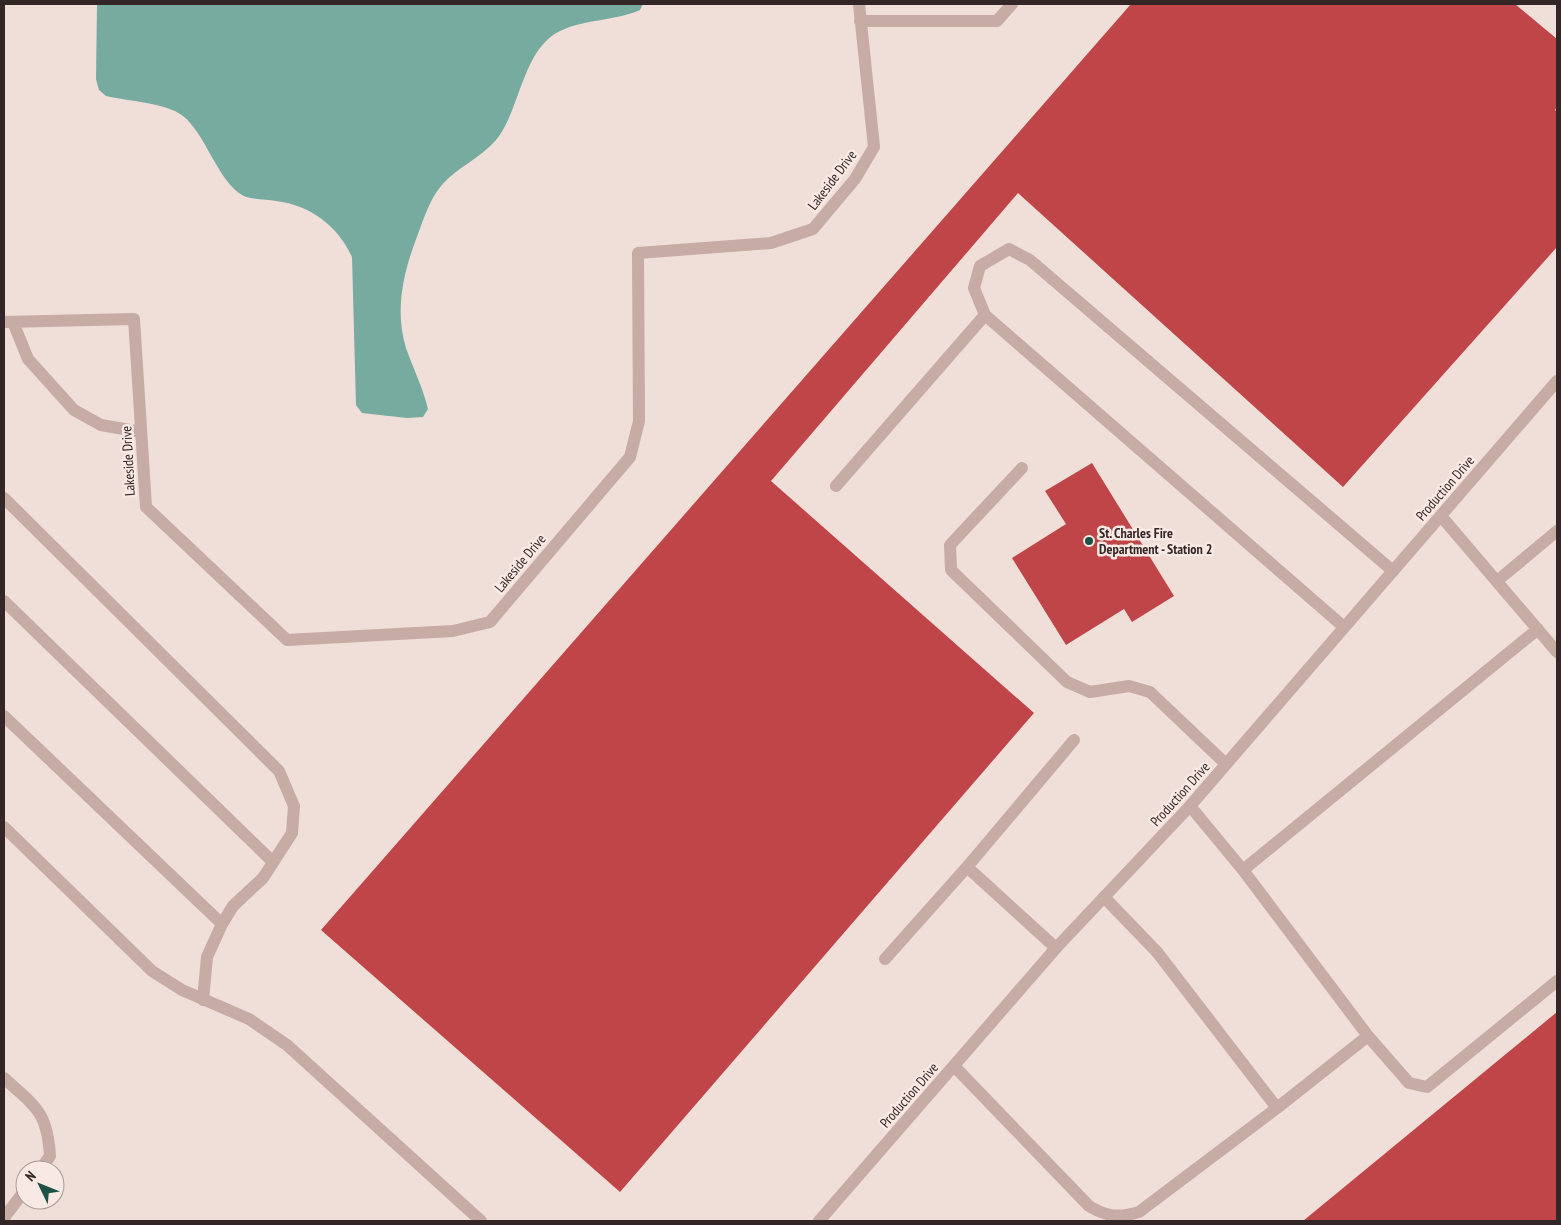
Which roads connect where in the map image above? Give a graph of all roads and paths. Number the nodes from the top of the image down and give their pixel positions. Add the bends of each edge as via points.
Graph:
1 (859, 4) edge
2 (1012, 4) edge
3 (860, 20) junction
4 (984, 315) junction
5 (8, 322) edge
6 (1557, 381) edge
7 (141, 432) junction
8 (1022, 468) dead end
9 (836, 486) dead end
10 (4, 498) edge
11 (1441, 516) junction
12 (1557, 531) edge
13 (1393, 571) junction
14 (1496, 581) junction
15 (4, 601) edge
16 (1344, 628) junction
17 (1538, 629) junction
18 (1557, 652) edge
19 (4, 716) edge
20 (1074, 740) dead end
21 (1226, 764) junction
22 (1190, 806) junction
23 (4, 827) edge
24 (273, 862) junction
25 (967, 867) junction
26 (1243, 870) junction
27 (1104, 897) junction
28 (222, 924) junction
29 (1056, 948) junction
30 (885, 959) dead end
31 (1557, 981) edge
32 (203, 1000) junction
33 (1368, 1036) junction
34 (954, 1066) junction
35 (4, 1078) edge
36 (1277, 1108) junction
37 (47, 1160) edge
38 (15, 1203) edge
39 (1089, 1206) junction
40 (4, 1218) edge
41 (481, 1221) edge
42 (819, 1221) edge
43 (1094, 1221) edge

1 - 3 street, Lakeside Drive
2 - 3 street via 997,21
3 - 7 street, Lakeside Drive via 874,148 855,179 813,228 770,243 638,253 639,421 630,457 490,622 453,631 287,640 146,507
4 - 9 street
4 - 13 street via 974,288 980,266 1009,249 1030,260
4 - 16 street
5 - 7 street via 28,359 74,410 101,426
5 - 7 street, Lakeside Drive via 134,319
6 - 11 street, Production Drive
8 - 21 street via 950,545 951,570 1067,682 1090,692 1129,686 1150,692
10 - 24 street via 279,771 294,806 292,833
11 - 13 street, Production Drive
11 - 14 street
12 - 14 street
13 - 16 street, Production Drive
14 - 17 street
15 - 24 street
16 - 21 street, Production Drive
17 - 18 street
17 - 26 street
19 - 28 street
20 - 25 street
21 - 22 street, Production Drive
22 - 26 street
22 - 27 street, Production Drive
23 - 32 street via 152,971
24 - 28 street via 263,878 233,906
25 - 29 street
25 - 30 street
26 - 33 street
27 - 29 street, Production Drive
27 - 36 street via 1158,952
28 - 32 street via 207,958
29 - 34 street, Production Drive
31 - 33 street via 1427,1087 1409,1083
32 - 41 street via 249,1019 287,1045
33 - 36 street
34 - 39 street
34 - 42 street, Production Drive
35 - 37 street via 42,1114 49,1134 50,1156
36 - 39 street via 1139,1212 1121,1218 1104,1215
38 - 40 street
39 - 43 street

